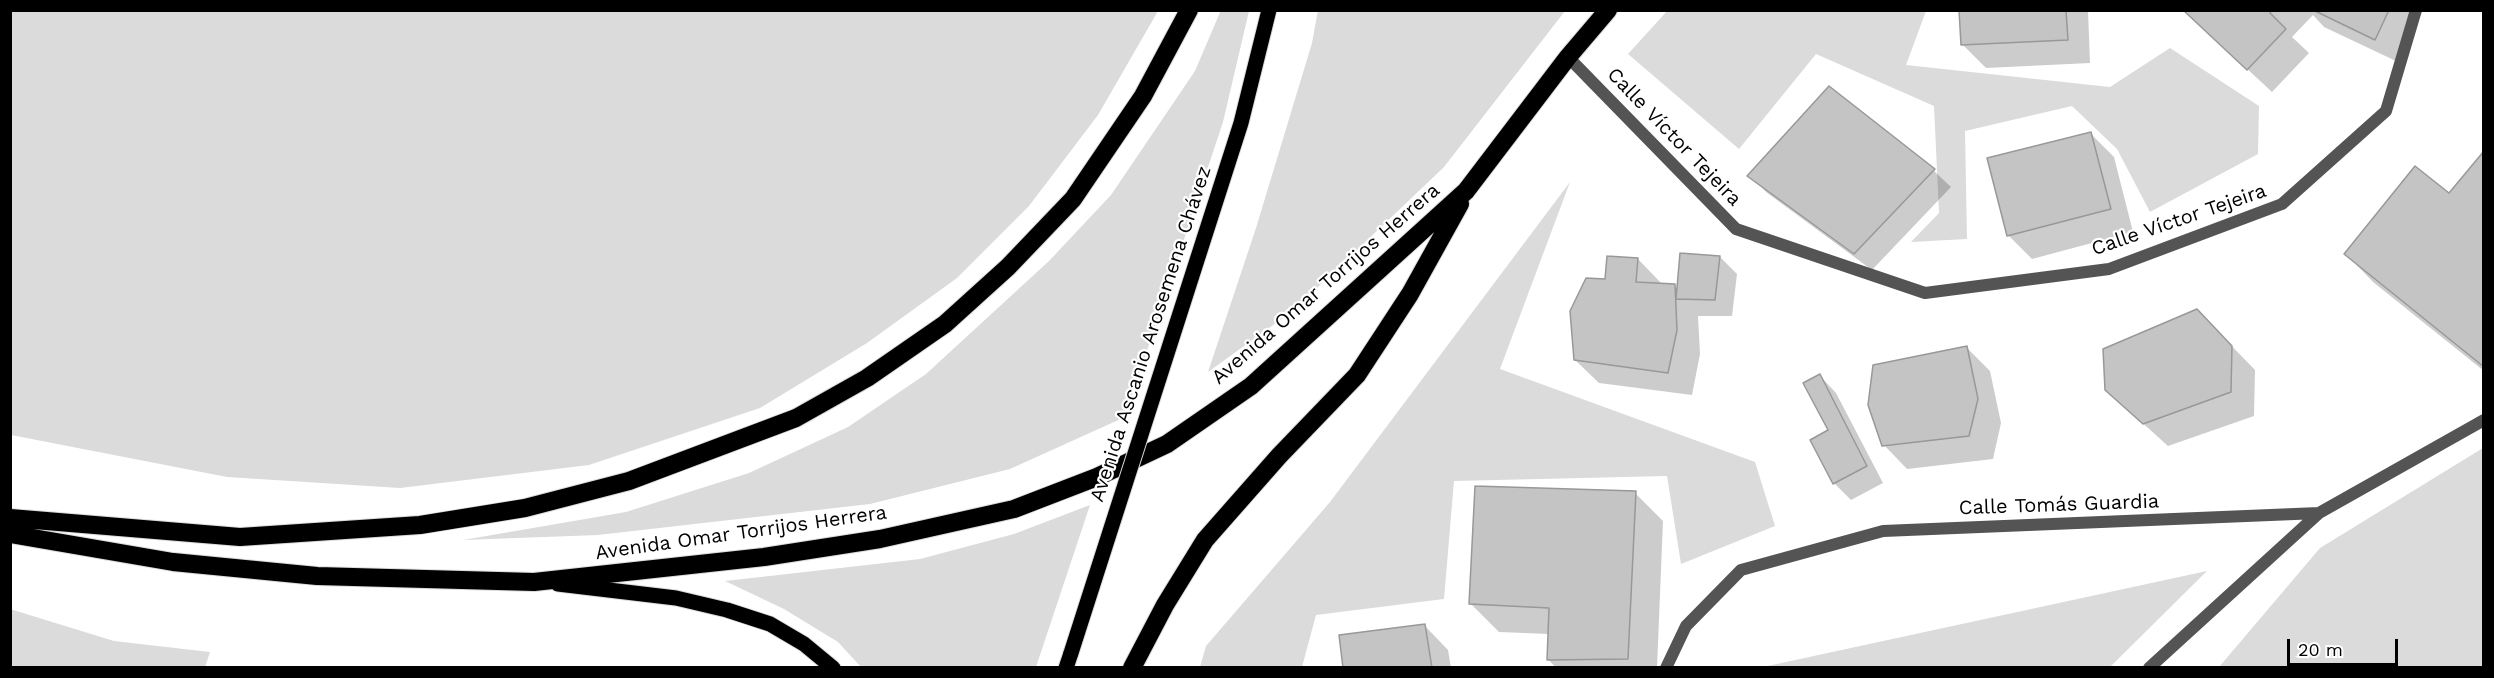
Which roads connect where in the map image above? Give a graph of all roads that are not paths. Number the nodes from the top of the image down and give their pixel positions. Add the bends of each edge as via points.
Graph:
1 (1189, 10) edge
2 (1269, 10) edge
3 (1608, 10) edge
4 (2416, 10) edge
5 (1568, 57) junction
6 (1466, 192) junction
7 (2484, 420) edge
8 (2319, 513) junction
9 (10, 518) edge
10 (10, 534) edge
11 (534, 582) junction
12 (1068, 660) edge
13 (833, 668) edge
14 (1132, 668) edge
15 (1666, 668) edge
16 (2149, 668) edge

1 - 9 highway via 1143,96 1073,199 1008,267 945,324 867,378 796,418 629,481 525,508 420,525 240,537
2 - 12 main road, Avenida Ascanio Arosemena Chávez, bridge via 1241,123
3 - 5 highway, Avenida Omar Torrijos Herrera
4 - 5 street, Calle Víctor Tejeira via 2386,111 2282,204 2109,269 1924,293 1736,229
5 - 6 highway, Avenida Omar Torrijos Herrera
6 - 11 highway, Avenida Omar Torrijos Herrera via 1251,386 1167,444 1097,477 1014,509 880,539 764,557
6 - 14 highway via 1410,294 1357,375 1205,540
7 - 8 street, Calle Tomás Guardia
8 - 15 street, Calle Tomás Guardia via 1883,531 1741,570 1686,626
8 - 16 street
10 - 11 highway, Avenida Omar Torrijos Herrera via 173,562 317,576
11 - 13 main road via 676,598 727,610 770,624 804,644

